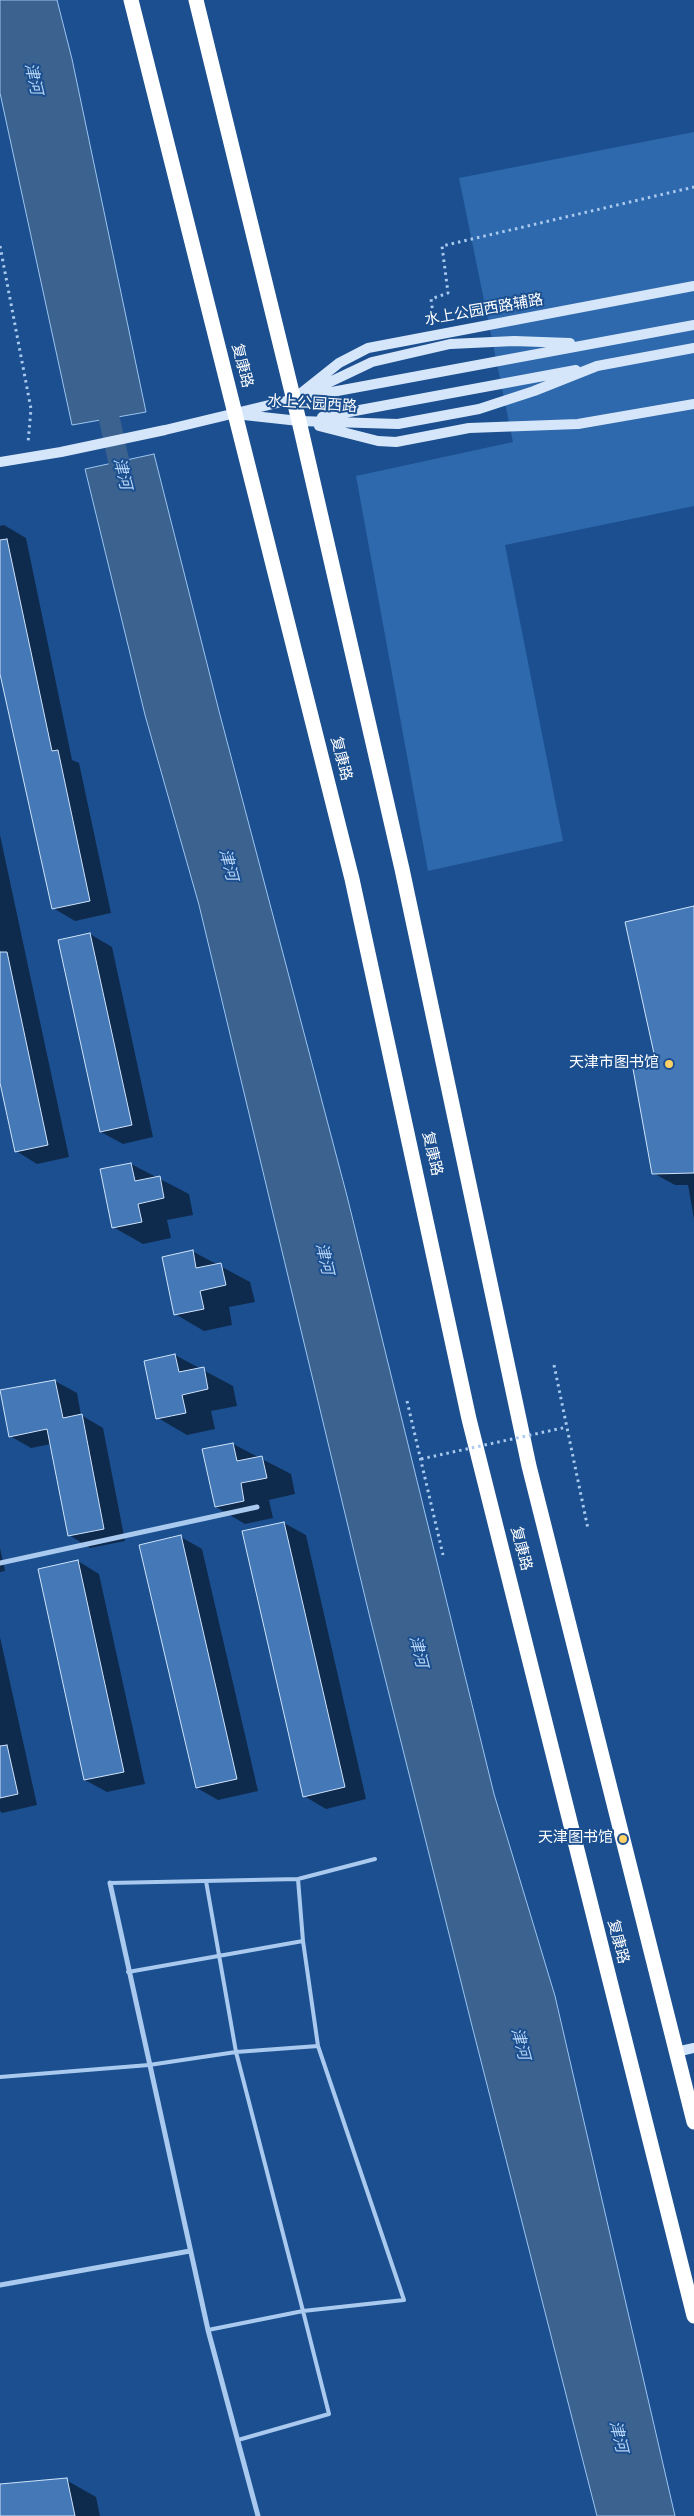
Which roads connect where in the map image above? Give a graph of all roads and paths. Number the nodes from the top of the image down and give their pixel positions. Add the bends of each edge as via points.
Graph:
1 (131, 0) edge
2 (196, 0) edge
3 (694, 187) edge
4 (0, 246) edge
5 (694, 286) edge
6 (694, 325) edge
7 (436, 334) junction
8 (590, 344) junction
9 (694, 348) edge
10 (597, 366) junction
11 (294, 399) junction
12 (694, 404) edge
13 (235, 414) junction
14 (299, 421) junction
15 (27, 457) junction
16 (0, 462) edge
17 (554, 1365) dead end
18 (407, 1401) dead end
19 (567, 1427) junction
20 (421, 1459) junction
21 (257, 1507) dead end
22 (588, 1529) dead end
23 (443, 1555) dead end
24 (0, 1564) edge
25 (375, 1859) dead end
26 (298, 1879) junction
27 (206, 1881) junction
28 (110, 1883) joint
29 (303, 1941) junction
30 (219, 1956) junction
31 (128, 1972) junction
32 (318, 2046) junction
33 (694, 2048) edge
34 (236, 2052) junction
35 (676, 2052) junction
36 (149, 2064) junction
37 (0, 2077) edge
38 (694, 2122) edge
39 (190, 2251) junction
40 (0, 2286) edge
41 (303, 2312) junction
42 (694, 2316) edge
43 (208, 2330) junction
44 (238, 2440) junction
45 (258, 2516) edge

1 - 13 highway, 复康路
2 - 11 highway, 复康路
3 - 7 path via 442,246 448,293 430,299
4 - 15 path via 31,410
5 - 7 main road, 水上公园西路辅路
6 - 8 main road, 水上公园西路
7 - 11 main road, 水上公园西路辅路 via 368,348 338,363
8 - 11 main road, 水上公园西路
8 - 11 main road via 514,341 450,344 372,362
9 - 10 main road, 水上公园西路
10 - 14 main road
10 - 14 main road, 水上公园西路 via 479,409 422,420 398,424
11 - 13 main road, 水上公园西路
11 - 14 highway, 复康路
12 - 14 main road via 578,424 469,428 396,442 378,441
13 - 14 main road, 水上公园西路
13 - 15 main road
13 - 42 highway, 复康路 via 352,879 469,1419
14 - 35 highway, 复康路 via 402,870 529,1466
15 - 16 main road
17 - 19 path
18 - 20 path
19 - 20 path, bridge
19 - 22 path
20 - 23 path
21 - 24 street
25 - 26 lane
26 - 27 lane
26 - 29 lane
27 - 28 lane
27 - 30 lane
28 - 31 street
29 - 30 lane
29 - 32 lane
30 - 31 lane
30 - 34 lane
31 - 36 street
32 - 34 lane
32 - 41 lane via 404,2300
33 - 35 main road
34 - 36 lane
34 - 41 lane
35 - 38 highway, 复康路
36 - 37 lane
36 - 39 street
39 - 40 street
39 - 43 street
41 - 43 lane
41 - 44 lane via 328,2414
43 - 44 street
44 - 45 street

